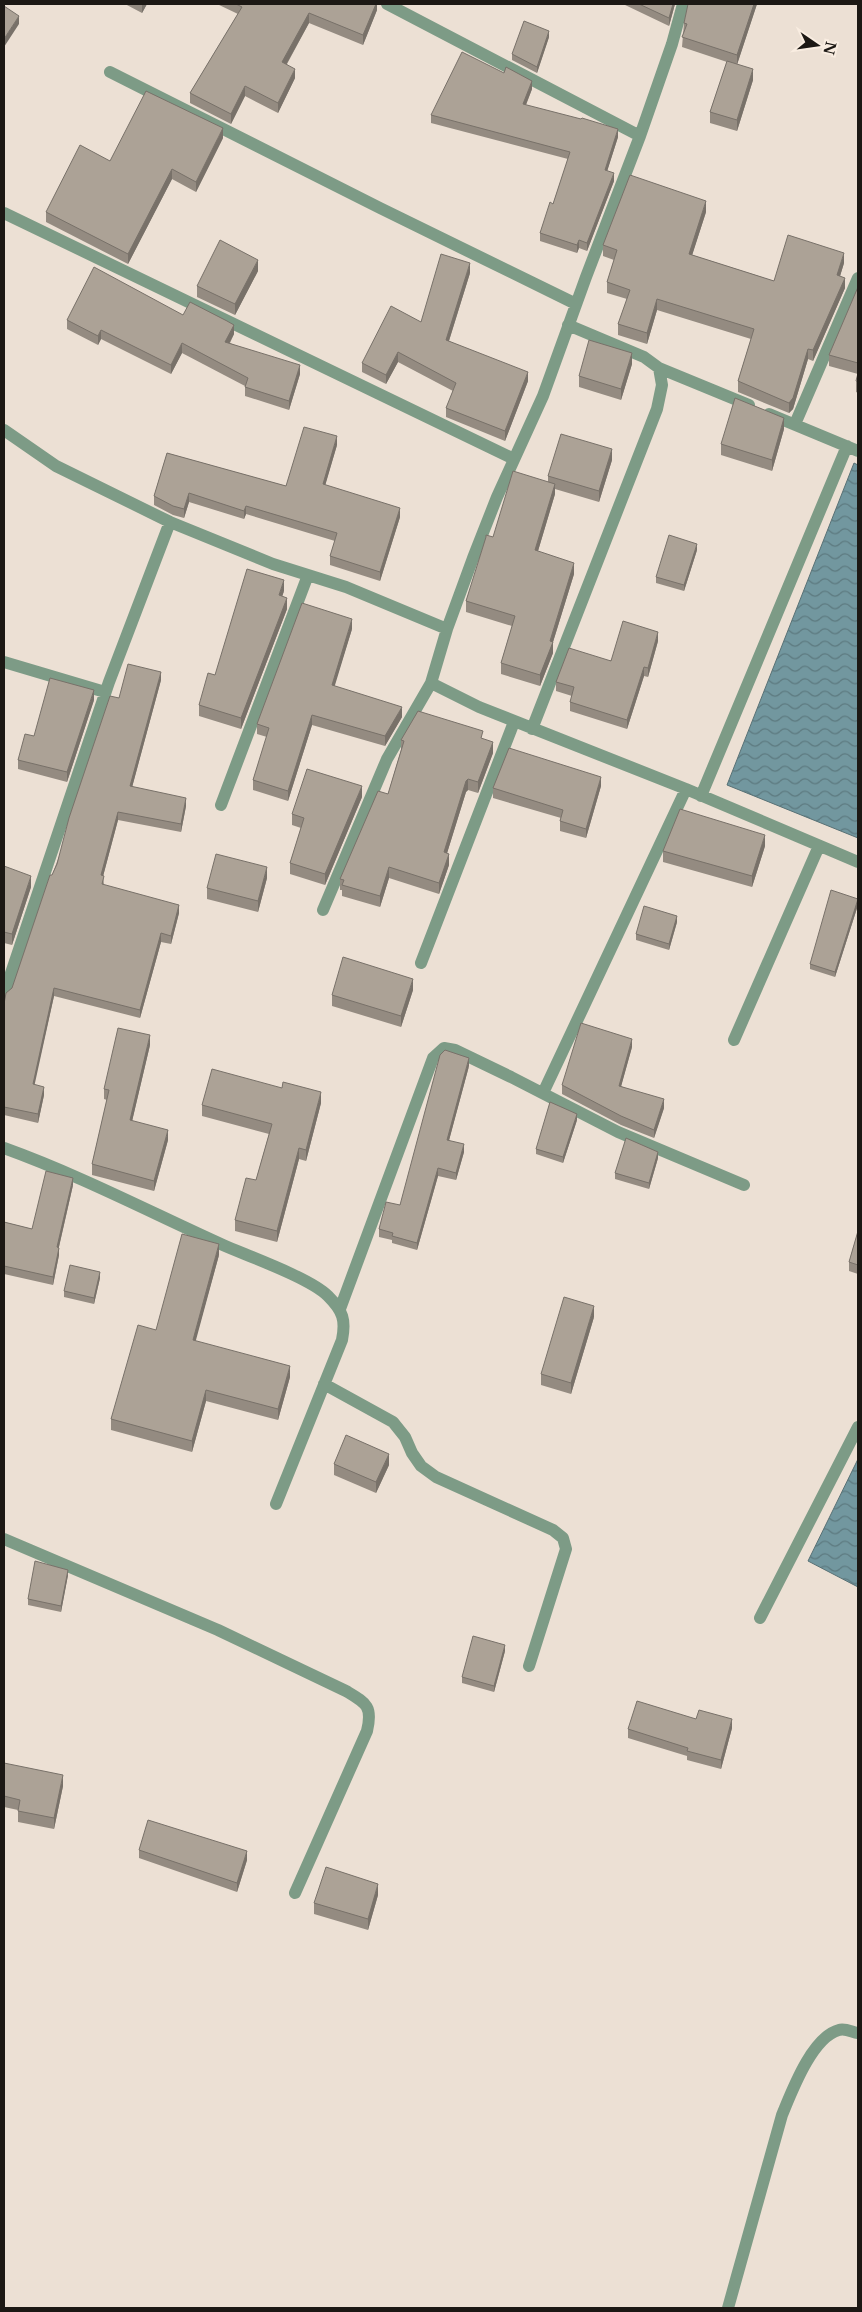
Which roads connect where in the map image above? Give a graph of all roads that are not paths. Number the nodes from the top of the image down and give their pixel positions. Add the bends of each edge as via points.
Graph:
1 (387, 4) edge
2 (683, 4) edge
3 (110, 72) dead end
4 (640, 136) junction
5 (4, 213) edge
6 (858, 278) edge
7 (576, 304) junction
8 (568, 325) junction
9 (659, 368) junction
10 (795, 424) junction
11 (4, 430) edge
12 (853, 448) edge
13 (514, 459) junction
14 (170, 522) junction
15 (308, 575) junction
16 (447, 629) junction
17 (4, 662) edge
18 (430, 683) junction
19 (105, 692) junction
20 (514, 722) junction
21 (532, 729) junction
22 (686, 789) junction
23 (701, 796) junction
24 (221, 805) dead end
25 (819, 846) junction
26 (858, 862) edge
27 (322, 910) dead end
28 (421, 963) dead end
29 (4, 994) edge
30 (734, 1040) dead end
31 (543, 1093) junction
32 (4, 1148) edge
33 (744, 1185) dead end
34 (340, 1309) junction
35 (324, 1384) junction
36 (858, 1427) edge
37 (276, 1504) dead end
38 (4, 1539) edge
39 (760, 1618) dead end
40 (530, 1666) dead end
41 (295, 1893) dead end
42 (858, 2033) edge
43 (728, 2308) edge

1 - 4 street
2 - 4 street
3 - 7 street
4 - 7 street
5 - 13 street
6 - 10 street
7 - 8 street
8 - 9 street via 644,357
8 - 13 street via 543,396
9 - 10 street
9 - 21 street via 662,385 657,410
10 - 12 street
11 - 14 street via 56,466
12 - 23 street
13 - 16 street
14 - 15 street
14 - 19 street
15 - 16 street via 346,587
15 - 24 street
16 - 18 street
17 - 19 street
18 - 20 street
18 - 27 street via 388,759
19 - 29 street via 36,880
20 - 21 street
20 - 28 street
21 - 22 street
22 - 23 street
22 - 31 street
23 - 25 street
25 - 26 street
25 - 30 street
31 - 33 street via 618,1132
31 - 34 street via 455,1050 444,1048 433,1058
32 - 34 street via 131,1200 302,1280 327,1294
34 - 35 street via 345,1325 342,1340
35 - 37 street
35 - 40 street via 393,1422 422,1466 436,1477 553,1530 563,1538 566,1549
36 - 39 street
38 - 41 street via 218,1630 366,1703 371,1715 367,1730
42 - 43 street via 842,2029 829,2034 815,2050 795,2085 782,2115

